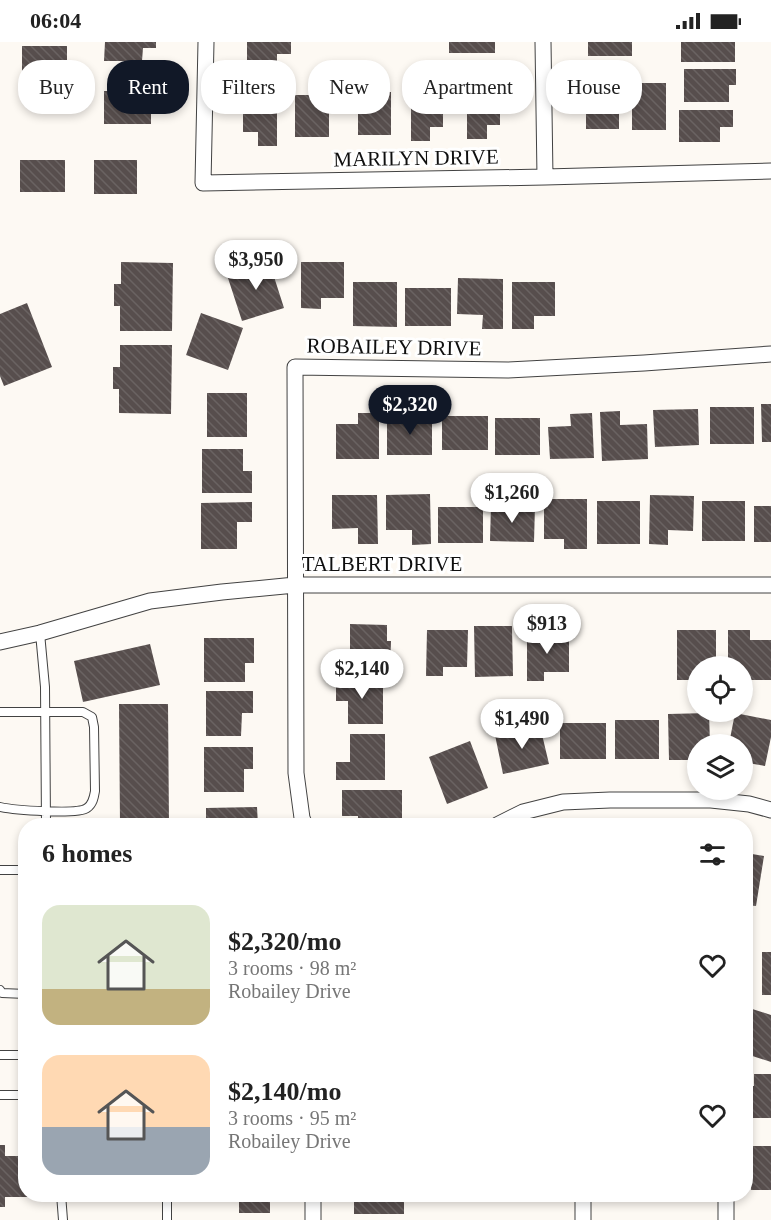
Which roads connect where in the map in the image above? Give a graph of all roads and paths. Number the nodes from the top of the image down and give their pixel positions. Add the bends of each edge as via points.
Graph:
1 (206, 42) edge
2 (543, 42) edge
3 (771, 171) edge
4 (545, 177) junction
5 (771, 354) edge
6 (295, 585) junction
7 (771, 585) edge
8 (40, 633) junction
9 (0, 642) edge
10 (45, 711) junction
11 (0, 712) edge
12 (0, 807) edge
13 (771, 810) edge
14 (46, 811) junction
15 (46, 818) edge
16 (302, 818) edge
17 (511, 818) edge
18 (0, 870) edge
19 (18, 870) edge
20 (0, 990) edge
21 (18, 994) edge
22 (0, 1055) edge
23 (18, 1055) edge
24 (0, 1095) edge
25 (18, 1095) edge
26 (62, 1202) edge
27 (167, 1202) edge
28 (313, 1202) edge
29 (583, 1202) edge
30 (726, 1202) edge
31 (63, 1220) edge
32 (167, 1220) edge
33 (313, 1220) edge
34 (583, 1220) edge
35 (726, 1220) edge

1 - 4 street, MARILYN DRIVE via 203,183
2 - 4 street
3 - 4 street, MARILYN DRIVE
5 - 6 street, ROBAILEY DRIVE via 508,370 295,367
6 - 7 street, TALBERT DRIVE
6 - 8 street, TALBERT DRIVE via 150,601
6 - 16 street, ROBAILEY DRIVE via 296,773
8 - 9 street, TALBERT DRIVE
8 - 10 lane
10 - 11 lane
10 - 14 lane
10 - 14 lane via 83,712 92,717 94,737 94,799 81,811
12 - 14 lane
13 - 17 street via 711,800 610,800 563,802
14 - 15 lane
18 - 19 lane
20 - 21 lane
22 - 23 lane
24 - 25 lane
26 - 31 lane
27 - 32 lane
28 - 33 street
29 - 34 street
30 - 35 street

